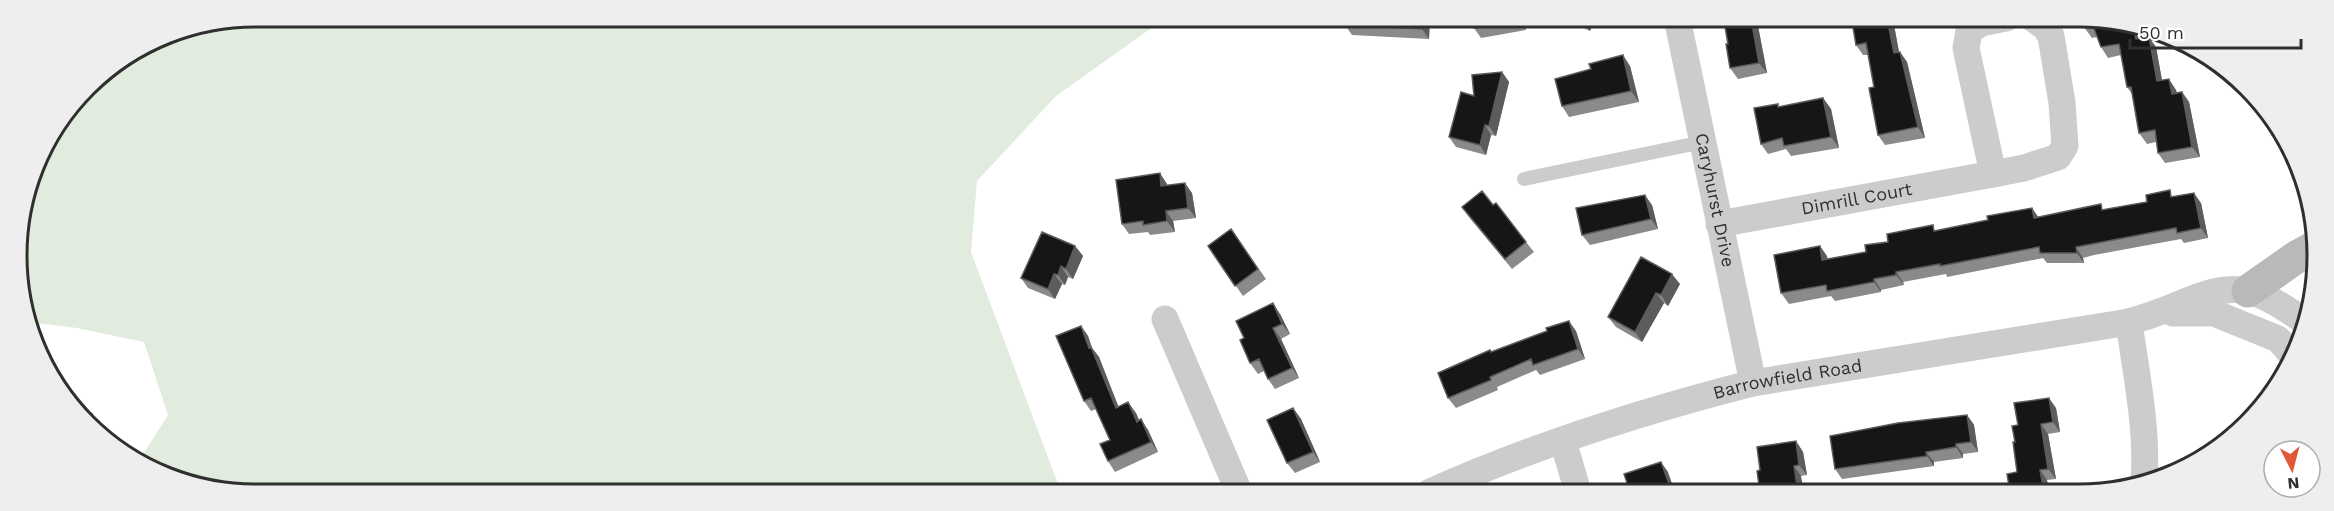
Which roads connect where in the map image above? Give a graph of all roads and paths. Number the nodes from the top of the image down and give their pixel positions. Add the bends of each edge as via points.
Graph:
1 (1679, 27) edge
2 (1975, 27) edge
3 (2045, 27) edge
4 (1703, 142) junction
5 (1993, 174) junction
6 (1524, 179) dead end
7 (1719, 224) junction
8 (2307, 251) edge
9 (2248, 291) junction
10 (2160, 312) junction
11 (2298, 318) edge
12 (1165, 319) dead end
13 (2128, 322) junction
14 (2287, 349) edge
15 (1753, 383) junction
16 (1563, 441) junction
17 (2144, 474) edge
18 (1236, 484) edge
19 (1451, 484) edge
20 (1576, 484) edge

1 - 4 street, Caryhurst Drive
2 - 5 street via 1969,31 1966,48
3 - 5 street, Dimrill Court via 2051,36 2065,146 2058,157
4 - 6 lane
4 - 7 street, Caryhurst Drive
5 - 7 street, Dimrill Court
7 - 15 street, Caryhurst Drive
8 - 9 main road
9 - 10 street, Barrowfield Road via 2217,291
9 - 11 street, Barrowfield Road
10 - 13 street, Barrowfield Road
10 - 14 street, Barrowfield Road via 2214,313 2278,339
12 - 18 street
13 - 15 street, Barrowfield Road
13 - 17 street via 2141,409
15 - 16 street, Barrowfield Road
16 - 19 street, Barrowfield Road
16 - 20 street

